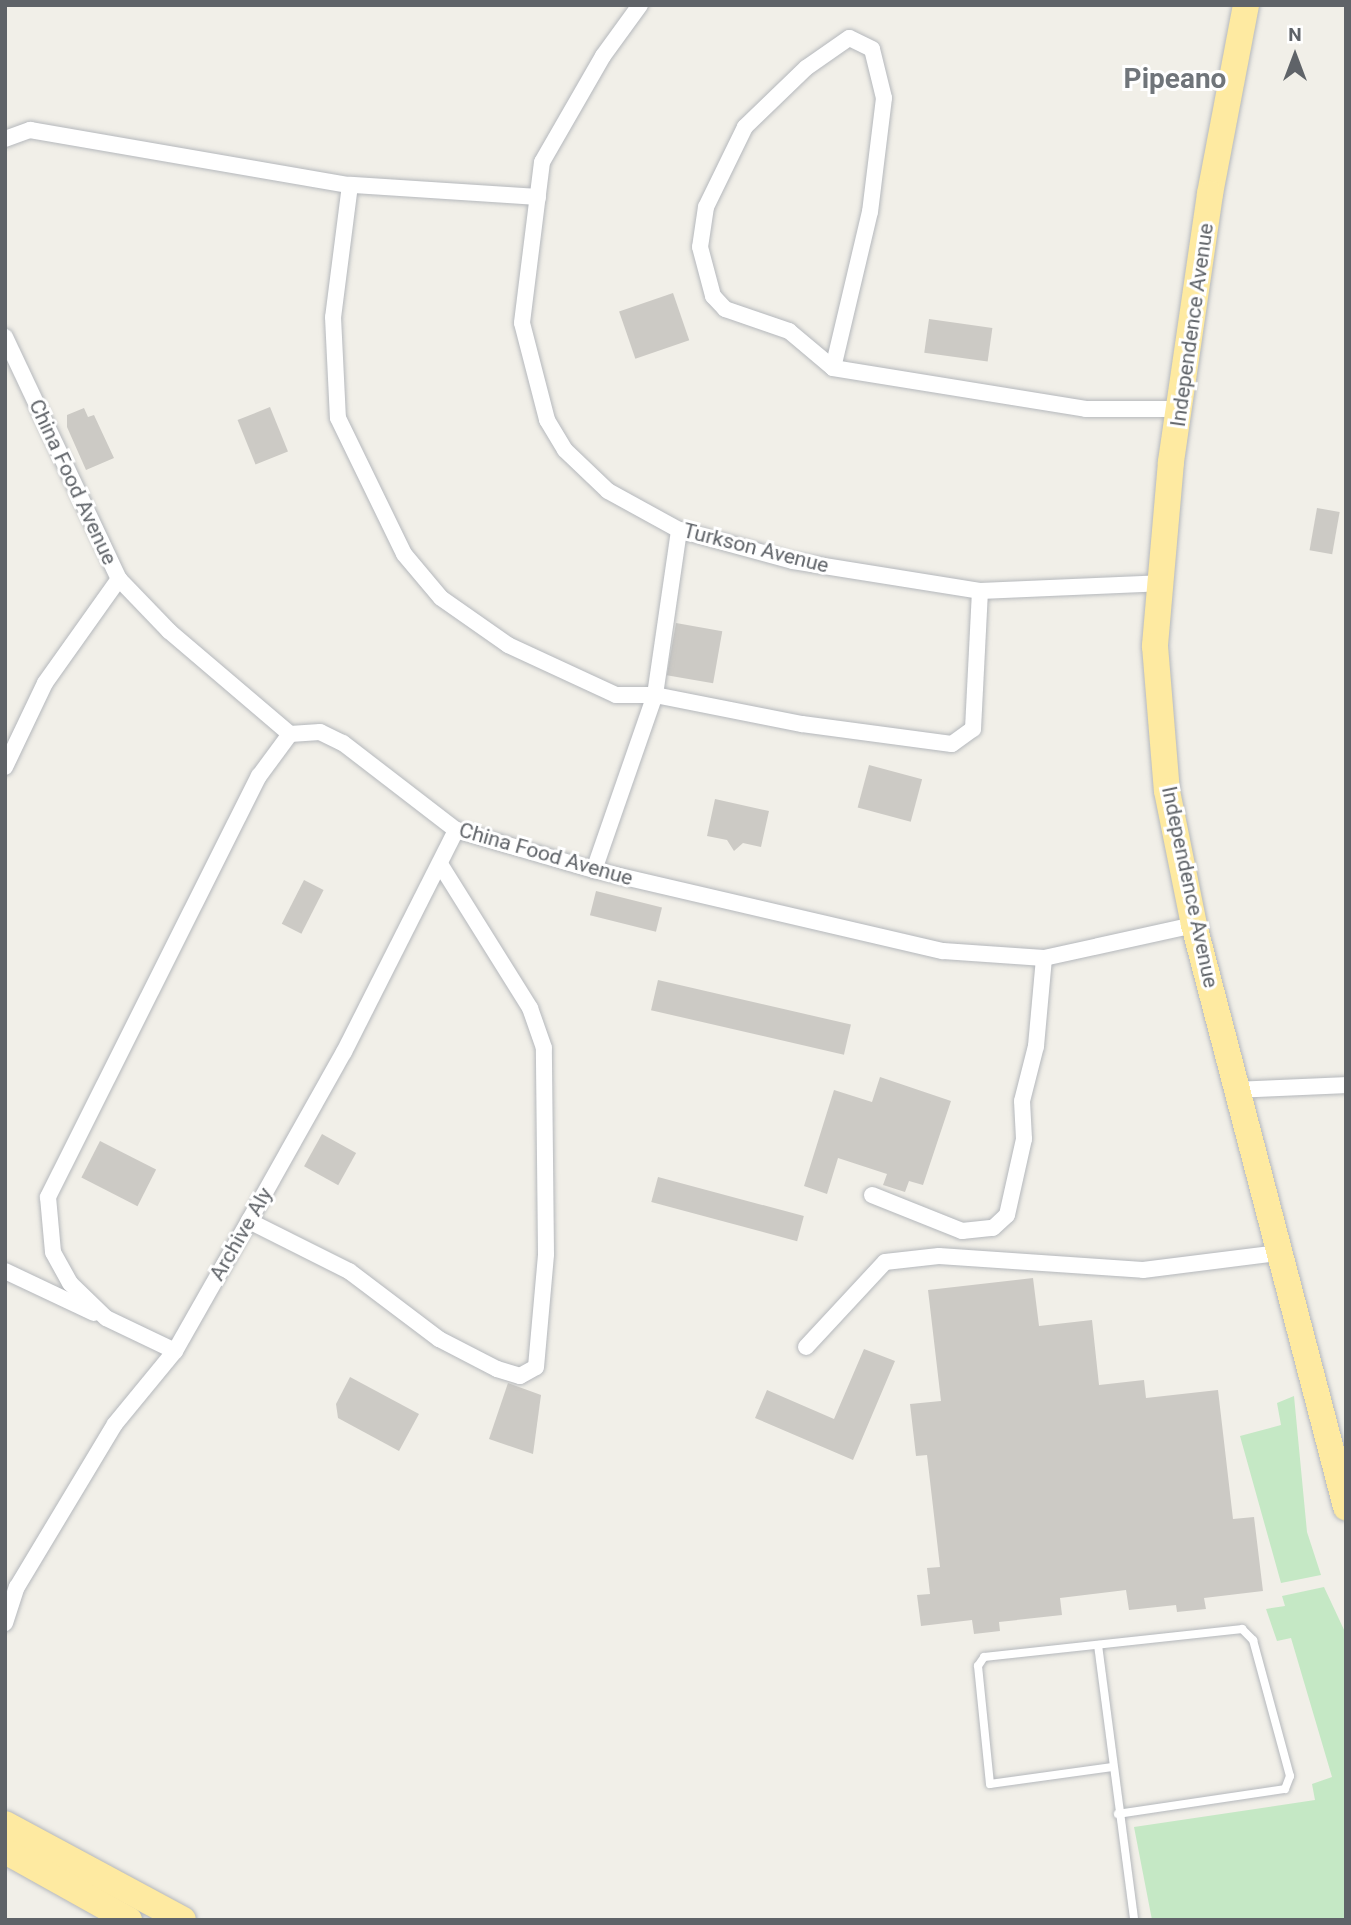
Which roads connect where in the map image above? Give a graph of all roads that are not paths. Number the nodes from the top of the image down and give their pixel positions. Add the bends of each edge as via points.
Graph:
1 (640, 5) edge
2 (1246, 5) edge
3 (5, 139) edge
4 (350, 186) junction
5 (538, 197) junction
6 (5, 337) edge
7 (833, 368) junction
8 (1181, 409) junction
9 (679, 530) junction
10 (119, 579) junction
11 (1160, 583) junction
12 (980, 591) junction
13 (655, 695) junction
14 (290, 734) junction
15 (5, 766) edge
16 (456, 830) junction
17 (442, 867) junction
18 (594, 870) junction
19 (1194, 925) junction
20 (1044, 958) junction
21 (1346, 1085) edge
22 (1236, 1090) junction
23 (872, 1195) dead end
24 (249, 1221) junction
25 (1277, 1253) junction
26 (5, 1271) edge
27 (106, 1318) junction
28 (806, 1347) dead end
29 (174, 1351) junction
30 (1346, 1507) edge
31 (5, 1623) edge
32 (1098, 1645) junction
33 (1112, 1767) junction
34 (1118, 1814) junction
35 (5, 1824) edge
36 (5, 1851) edge
37 (129, 1920) edge
38 (183, 1920) edge
39 (1134, 1920) edge

1 - 5 street, Turkson Avenue via 603,56 542,162
2 - 8 highway, Independence Avenue via 1210,194
3 - 4 street via 30,130
4 - 5 street
4 - 13 street via 333,317 338,418 404,554 441,598 508,645 616,695
5 - 9 street, Turkson Avenue via 522,323 547,420 565,450 608,491
6 - 10 street, China Food Avenue
7 - 7 street via 789,331 725,309 713,296 700,247 706,207 745,127 806,68 849,38 872,49 884,98 870,212
7 - 8 street via 1086,409
8 - 11 highway, Independence Avenue
9 - 12 street, Turkson Avenue via 793,561
9 - 13 street
10 - 14 street, China Food Avenue via 169,631
10 - 15 street via 45,684
11 - 12 street, Turkson Avenue
11 - 19 highway, Independence Avenue via 1155,646 1167,791
12 - 13 street via 973,729 966,740 953,744 802,724
13 - 18 street
14 - 16 street, China Food Avenue via 320,732 343,743
14 - 27 street via 259,776 53,1178 47,1215 53,1252 70,1283
16 - 17 street, Archive Aly
16 - 18 street, China Food Avenue
17 - 24 street, Archive Aly
17 - 24 street via 530,1008 544,1048 547,1241 536,1367 520,1376 497,1369 439,1339 349,1271
18 - 20 street, China Food Avenue via 856,935 943,951
19 - 20 street, China Food Avenue
19 - 22 highway, Independence Avenue
20 - 23 street via 1037,1046 1022,1101 1024,1139 1007,1215 993,1228 962,1231
21 - 22 street
22 - 25 highway, Independence Avenue
24 - 29 street, Archive Aly
25 - 28 street via 1143,1270 939,1256 885,1262
25 - 30 highway, Independence Avenue
26 - 27 street
27 - 29 street
29 - 31 street, Archive Aly via 115,1424 17,1587
32 - 33 lane
32 - 33 lane via 984,1657 978,1666 990,1784
32 - 34 lane via 1242,1629 1253,1640 1290,1776 1284,1789
33 - 34 lane
34 - 39 lane
35 - 38 highway
36 - 37 highway

